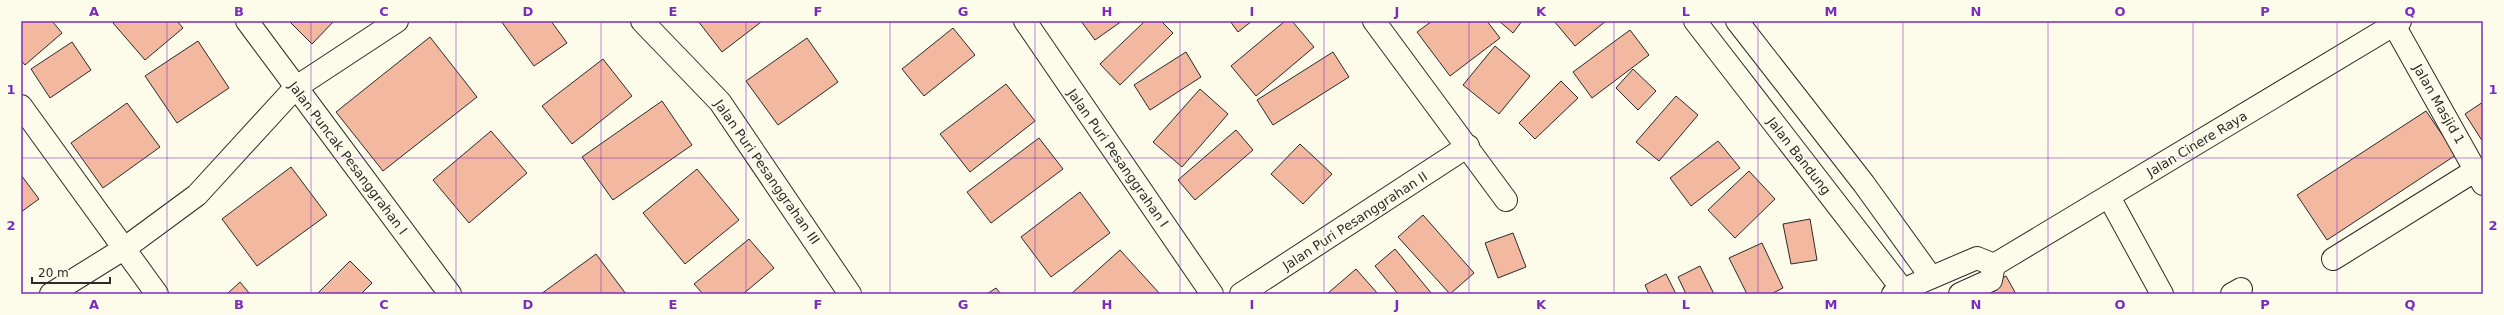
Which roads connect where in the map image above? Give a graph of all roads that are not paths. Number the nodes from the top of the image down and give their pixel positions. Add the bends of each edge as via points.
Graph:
1 (247, 21) edge
2 (397, 21) edge
3 (642, 21) edge
4 (1025, 21) edge
5 (1375, 21) edge
6 (1695, 21) edge
7 (1737, 21) edge
8 (2397, 23) edge
9 (295, 88) junction
10 (21, 106) edge
11 (1468, 146) junction
12 (2479, 177) edge
13 (2109, 197) junction
14 (1506, 200) dead end
15 (125, 248) junction
16 (2333, 259) dead end
17 (1994, 265) junction
18 (1932, 277) junction
19 (1898, 292) edge
20 (51, 294) edge
21 (157, 294) edge
22 (450, 294) edge
23 (850, 294) edge
24 (1212, 294) edge
25 (1241, 294) edge
26 (1960, 294) edge
27 (2162, 294) edge

1 - 9 street, Jalan Puncak Pesanggrahan I
2 - 9 street
3 - 23 street, Jalan Puri Pesanggrahan III via 720,102
4 - 24 street, Jalan Puri Pesanggrahan I
5 - 11 street
6 - 19 street, Jalan Bandung
7 - 18 street via 1864,184
8 - 12 street, Jalan Masjid 1
8 - 13 street, Jalan Cinere Raya
9 - 15 street via 197,195
9 - 22 street, Jalan Puncak Pesanggrahan I
10 - 15 street
11 - 14 street
11 - 25 street, Jalan Puri Pesanggrahan II
12 - 16 street
13 - 17 street, Jalan Cinere Raya
13 - 27 street
15 - 20 street
15 - 21 street
17 - 18 street via 1977,258
17 - 26 street via 1991,280
18 - 19 street

